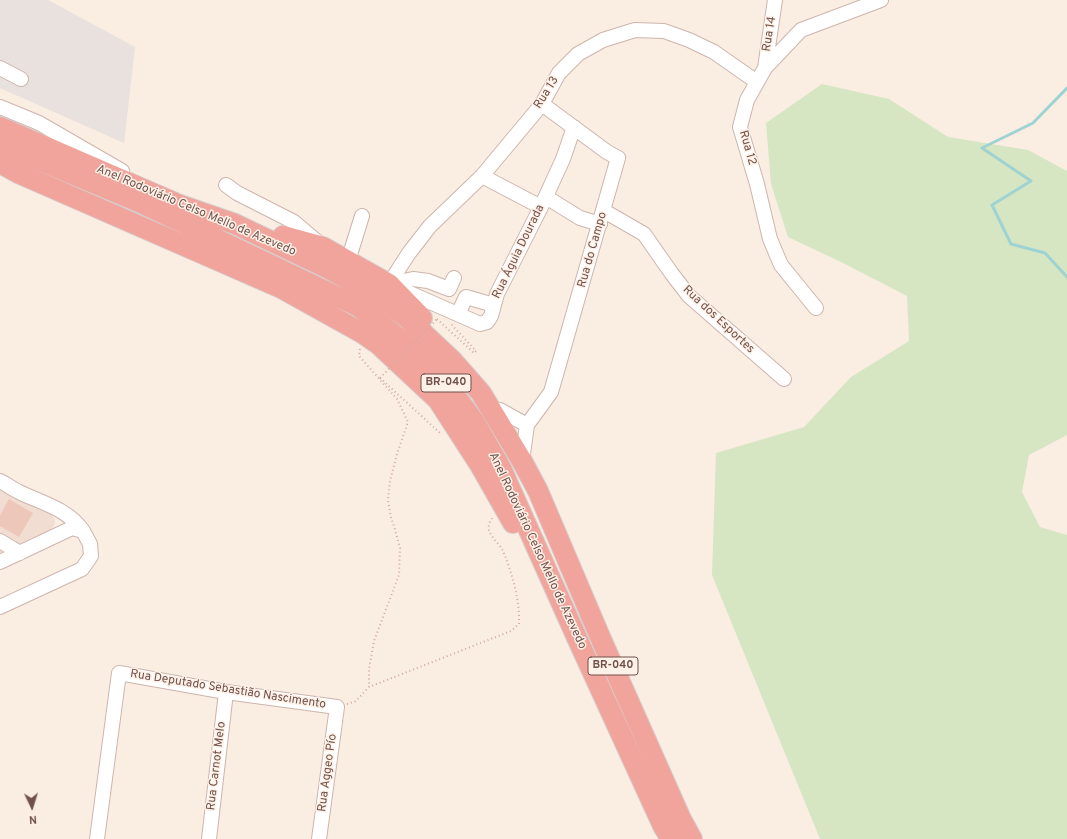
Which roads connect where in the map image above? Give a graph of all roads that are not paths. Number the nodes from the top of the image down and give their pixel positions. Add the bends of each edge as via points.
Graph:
1 (775, 0) edge
2 (881, 0) edge
3 (0, 68) edge
4 (765, 68) junction
5 (21, 79) dead end
6 (757, 82) junction
7 (542, 104) junction
8 (0, 107) edge
9 (0, 127) edge
10 (574, 127) junction
11 (0, 144) edge
12 (0, 163) edge
13 (482, 176) junction
14 (226, 185) dead end
15 (544, 202) junction
16 (180, 204) junction
17 (362, 216) dead end
18 (602, 218) junction
19 (235, 224) junction
20 (323, 247) junction
21 (348, 261) junction
22 (454, 278) dead end
23 (389, 284) junction
24 (494, 305) junction
25 (816, 308) dead end
26 (458, 314) junction
27 (784, 380) dead end
28 (500, 410) junction
29 (527, 425) junction
30 (508, 437) junction
31 (522, 461) junction
32 (0, 481) edge
33 (33, 498) junction
34 (83, 531) junction
35 (57, 535) junction
36 (0, 541) edge
37 (20, 553) junction
38 (0, 562) edge
39 (0, 607) edge
40 (577, 638) junction
41 (226, 692) junction
42 (336, 707) joint
43 (97, 839) edge
44 (209, 839) edge
45 (319, 839) edge
46 (671, 839) edge
47 (692, 839) edge

1 - 4 street, Rua 14
2 - 4 street, Rua 12 via 801,30
3 - 5 street
4 - 6 street, Rua 12
6 - 7 street, Rua 13 via 714,52 689,40 664,31 636,30 603,40 578,54 559,73
6 - 25 street, Rua 12 via 747,100 740,126 770,239 781,265
7 - 10 street, Rua do Campo
7 - 13 street, Rua 13
8 - 16 street via 39,123
9 - 16 highway, Anel Rodoviário Celso Mello de Azevedo / BR-040
10 - 15 street, Rua Águia Dourada
10 - 18 street, Rua do Campo via 618,158
11 - 40 highway, Anel Rodoviário Celso Mello de Azevedo / BR-040 via 139,202 359,307 403,341 442,378 474,421 501,468
12 - 40 highway via 281,288 378,344 396,366 438,400 480,465 523,540 559,614
13 - 15 street, Rua dos Esportes
13 - 23 street, Rua 13 via 430,226
14 - 20 street via 294,222
15 - 18 street, Rua dos Esportes via 580,218
15 - 24 street, Rua Águia Dourada via 497,294
16 - 19 highway, Anel Rodoviário Celso Mello de Azevedo / BR-040
17 - 21 street
18 - 27 street, Rua dos Esportes via 644,234 689,296
18 - 29 street, Rua do Campo via 551,392
19 - 20 highway
19 - 30 highway, Anel Rodoviário Celso Mello de Azevedo / BR-040 via 327,268 367,290 406,317 452,360 481,394
20 - 21 highway
21 - 23 highway
22 - 23 street via 449,289 428,281 413,279
23 - 26 street, Rua Águia Dourada via 439,313
23 - 28 highway via 482,379
24 - 26 street via 466,297
24 - 26 street, Rua Águia Dourada via 487,322 480,324
28 - 29 street
28 - 30 highway
29 - 31 street, Rua do Campo
30 - 31 highway, Anel Rodoviário Celso Mello de Azevedo / BR-040
31 - 47 highway, Anel Rodoviário Celso Mello de Azevedo / BR-040 via 538,491 600,639
32 - 33 street
33 - 34 street via 70,517
33 - 35 street via 59,517 61,527
34 - 35 street via 72,528
34 - 39 street via 90,544 90,556 82,569
35 - 37 street
36 - 37 street
37 - 38 street
40 - 46 highway, Anel Rodoviário Celso Mello de Azevedo / BR-040
41 - 42 street, Rua Deputado Sebastião Nascimento
41 - 43 street, Rua Deputado Sebastião Nascimento via 119,673
41 - 44 street, Rua Carnot Melo
42 - 45 street, Rua Aggeo Pío

